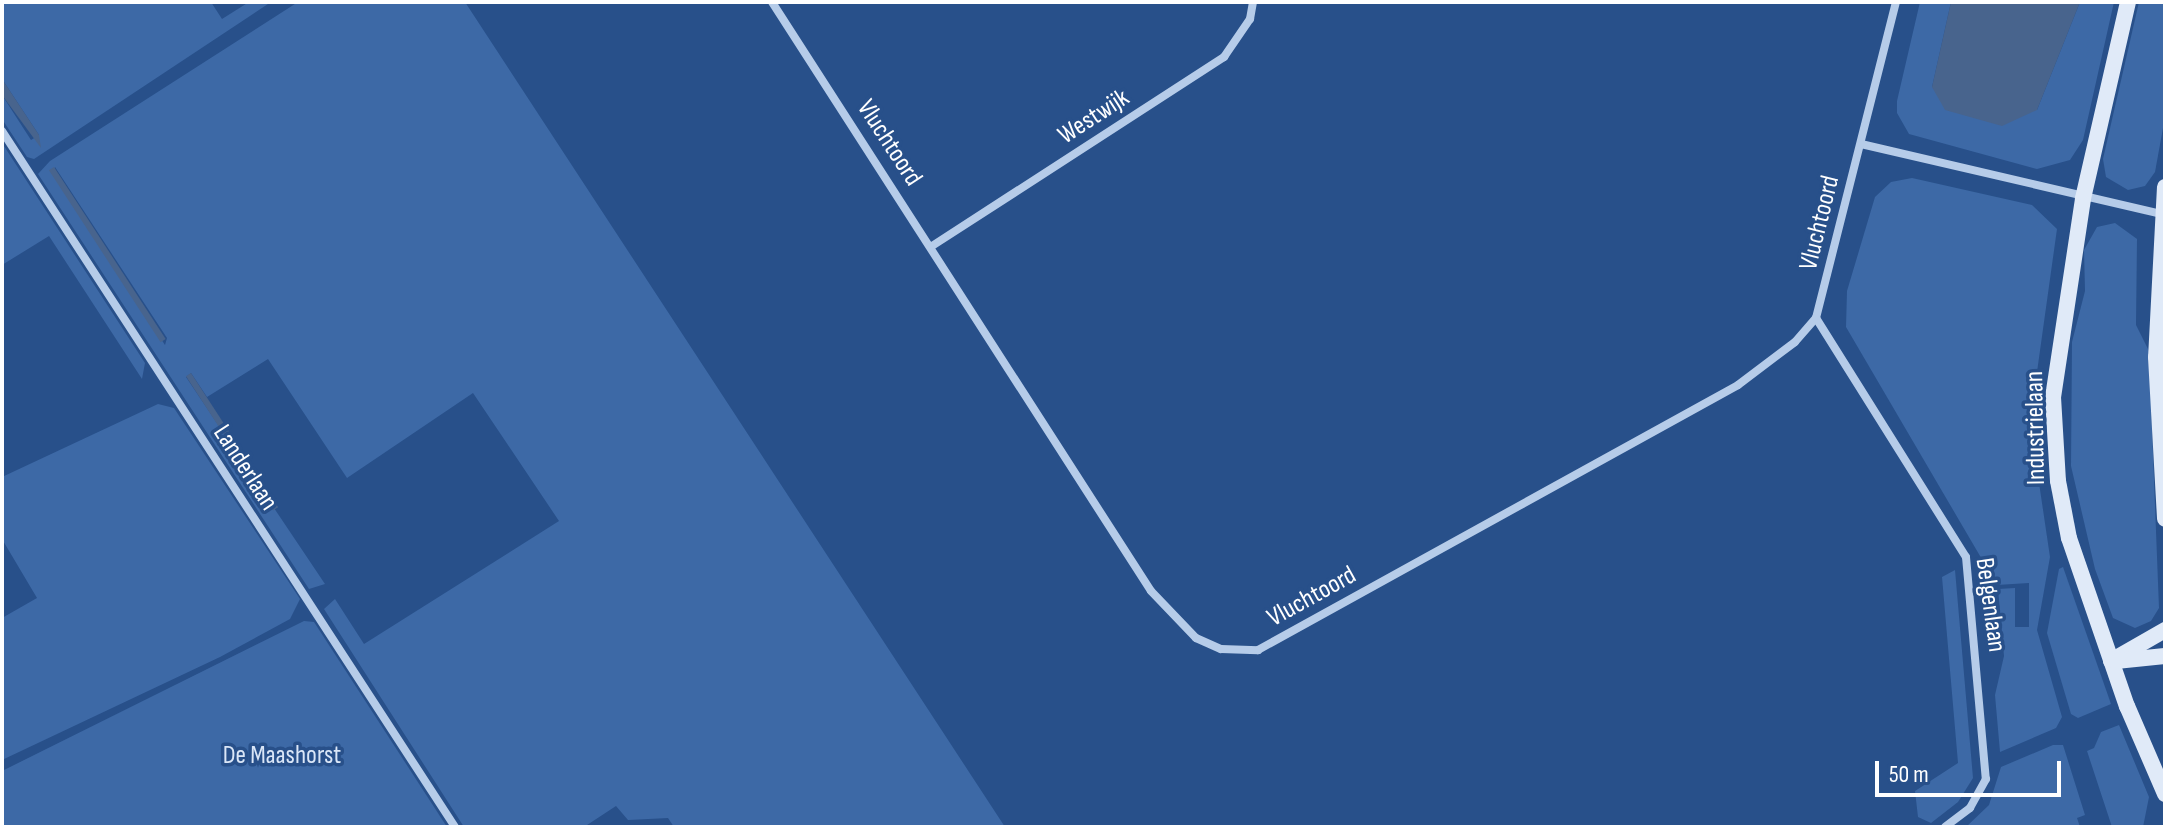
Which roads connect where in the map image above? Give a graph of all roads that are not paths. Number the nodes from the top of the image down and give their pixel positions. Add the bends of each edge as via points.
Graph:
1 (772, 2) edge
2 (1253, 2) edge
3 (1896, 2) edge
4 (2128, 2) edge
5 (2, 131) edge
6 (1861, 144) junction
7 (2165, 187) edge
8 (2083, 199) junction
9 (2161, 214) junction
10 (932, 246) junction
11 (1816, 318) junction
12 (2165, 519) edge
13 (2165, 630) edge
14 (2165, 656) edge
15 (2111, 661) junction
16 (2165, 794) edge
17 (455, 827) edge
18 (1945, 827) edge

1 - 10 street, Vluchtoord
2 - 10 street, Westwijk via 1250,19 1224,57
3 - 6 street, Vluchtoord
4 - 8 main road, Industrielaan
5 - 17 street, Landerlaan
6 - 8 street, Vluchtoord
6 - 11 street, Vluchtoord
7 - 9 main road
8 - 9 street, Vluchtoord
8 - 15 main road, Industrielaan via 2053,397 2058,481 2069,538
9 - 12 main road via 2156,357
10 - 11 street, Vluchtoord via 1151,591 1174,620 1221,649 1258,650 1738,385 1795,342
11 - 18 street, Belgenlaan via 1966,557 1986,779 1970,808
13 - 15 main road
14 - 15 main road
15 - 16 main road, Industrielaan

